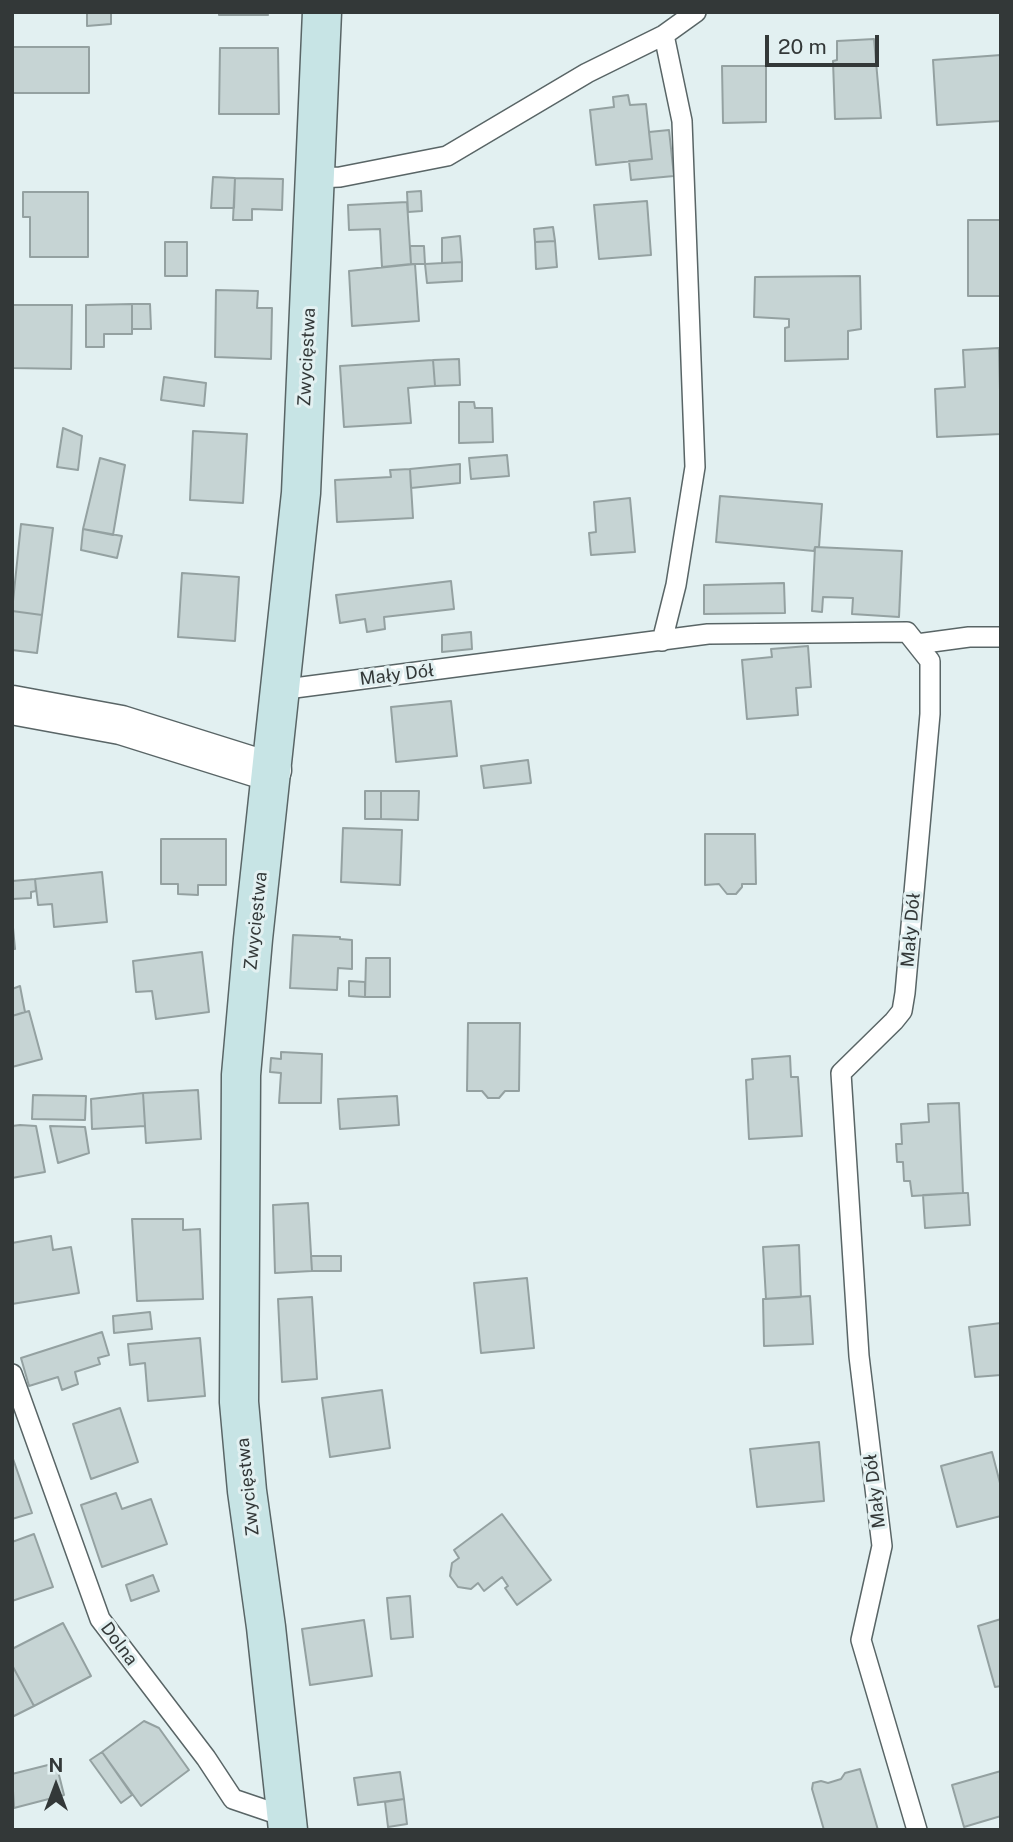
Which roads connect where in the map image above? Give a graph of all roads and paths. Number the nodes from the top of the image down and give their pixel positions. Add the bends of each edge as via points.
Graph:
1 (322, 12) edge
2 (696, 12) edge
3 (664, 35) junction
4 (315, 178) junction
5 (1001, 637) edge
6 (662, 640) junction
7 (917, 644) junction
8 (279, 690) junction
9 (12, 705) edge
10 (272, 770) junction
11 (12, 1374) edge
12 (287, 1824) edge
13 (917, 1830) edge

1 - 4 street, Zwycięstwa
2 - 3 lane
3 - 4 lane via 587,73 447,156
3 - 6 lane via 682,121 695,467
4 - 8 street, Zwycięstwa via 301,493
5 - 7 lane
6 - 7 lane, Mały Dół via 708,634 907,632
6 - 8 lane, Mały Dół
7 - 13 lane, Mały Dół via 930,662 930,714 902,1011 841,1073 859,1356 882,1546 861,1640
8 - 10 street, Zwycięstwa
9 - 10 street via 121,725
10 - 12 street, Zwycięstwa via 242,1075 239,1402
11 - 12 lane, Dolna via 100,1619 233,1799

